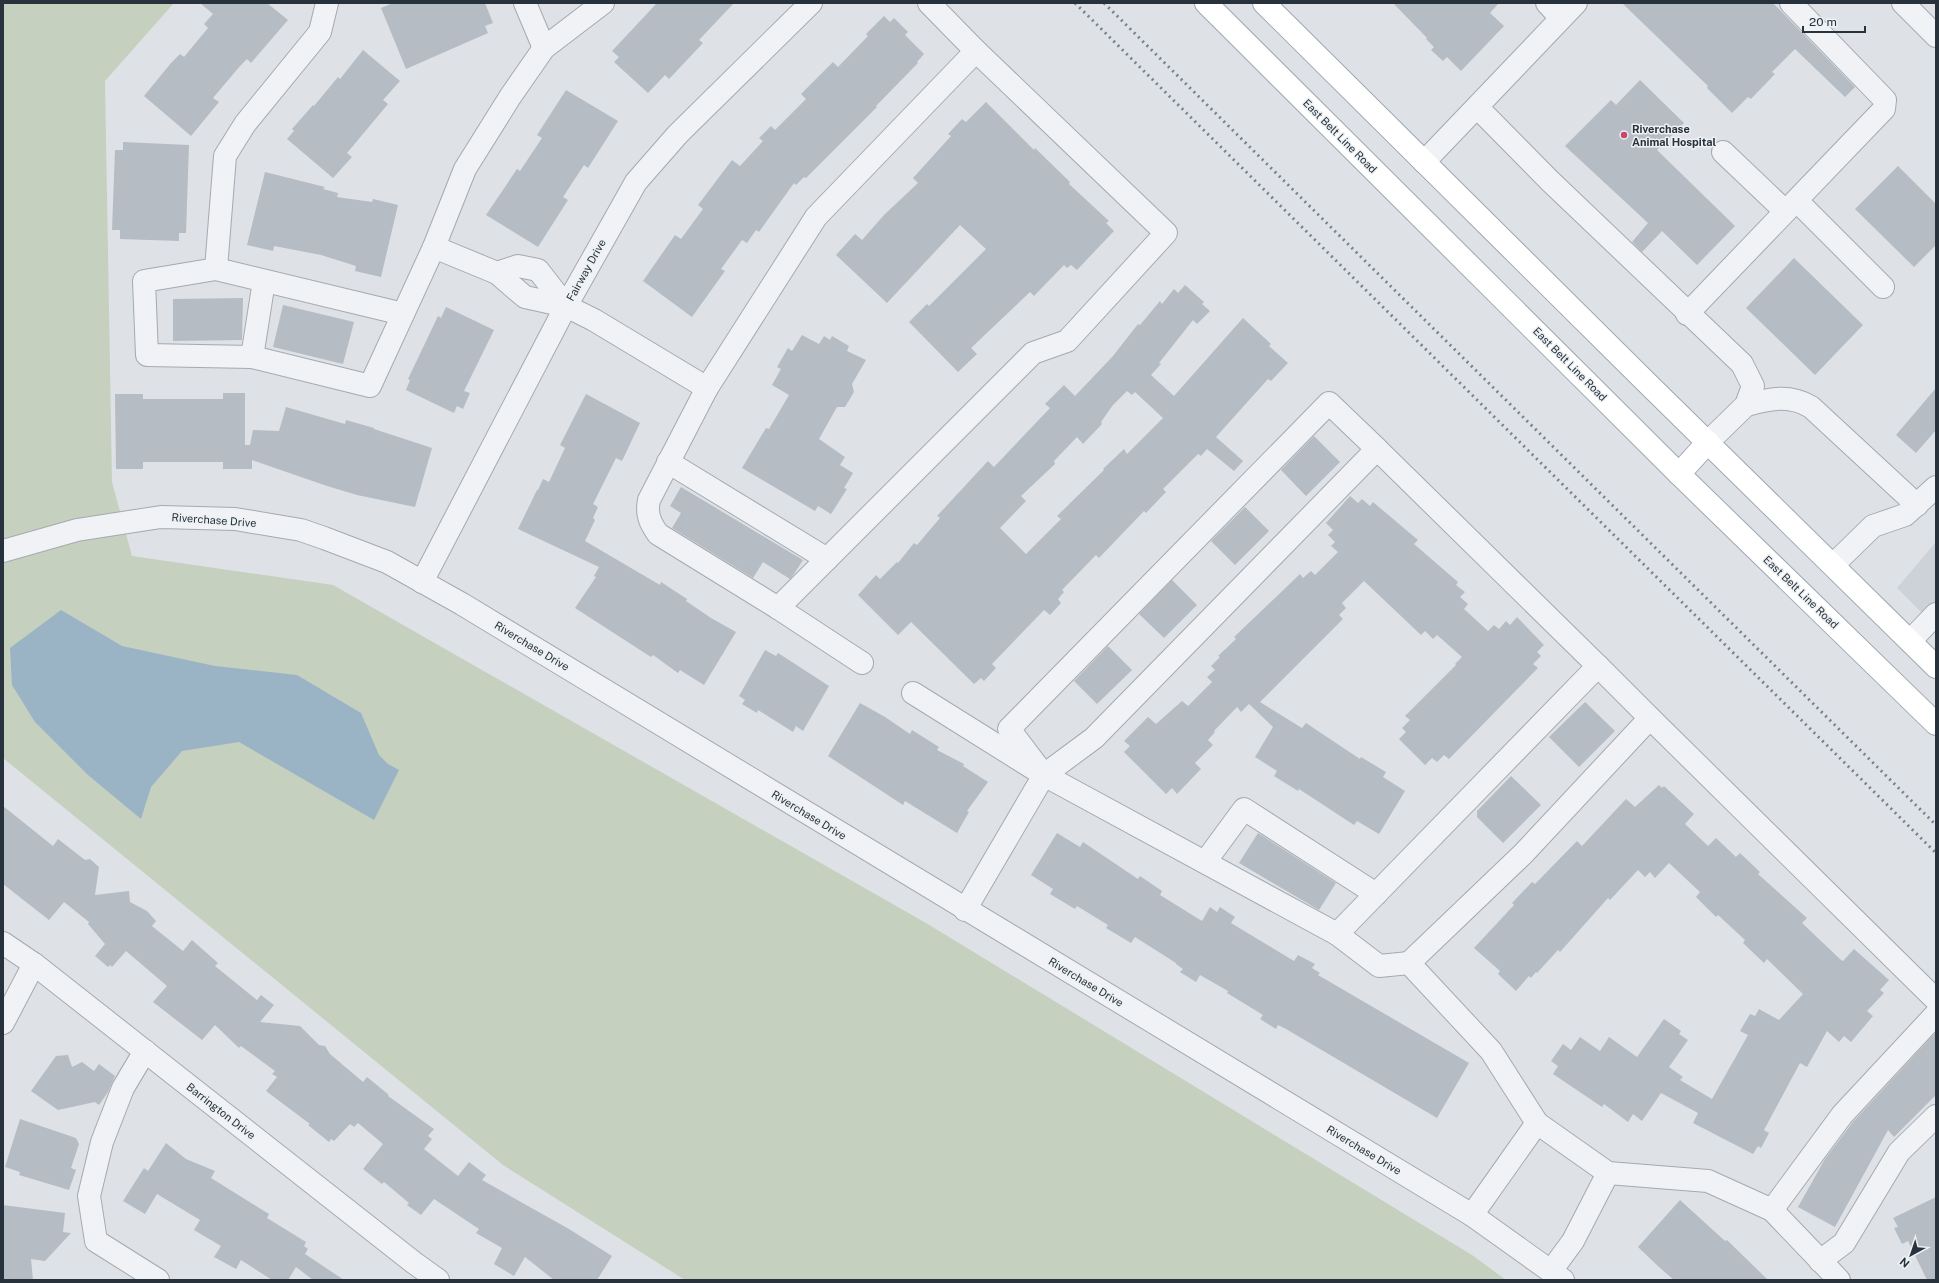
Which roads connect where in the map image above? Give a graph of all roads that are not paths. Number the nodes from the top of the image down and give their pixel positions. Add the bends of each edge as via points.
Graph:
1 (327, 3) edge
2 (524, 3) edge
3 (603, 3) edge
4 (811, 3) edge
5 (929, 3) edge
6 (1206, 3) edge
7 (1264, 3) edge
8 (1791, 3) edge
9 (1907, 5) edge
10 (1561, 8) edge
11 (1936, 36) edge
12 (544, 48) junction
13 (976, 51) junction
14 (1477, 107) junction
15 (1723, 152) dead end
16 (1424, 162) junction
17 (1791, 206) junction
18 (434, 247) junction
19 (216, 269) junction
20 (497, 274) junction
21 (264, 281) junction
22 (1883, 287) dead end
23 (566, 306) junction
24 (403, 314) junction
25 (1687, 314) junction
26 (252, 357) junction
27 (707, 388) junction
28 (1746, 405) junction
29 (1708, 442) junction
30 (1377, 449) junction
31 (668, 462) junction
32 (1680, 474) junction
33 (1936, 487) edge
34 (1917, 504) junction
35 (3, 551) edge
36 (827, 559) junction
37 (1833, 566) junction
38 (422, 582) junction
39 (778, 608) junction
40 (1936, 614) edge
41 (1910, 641) junction
42 (862, 663) dead end
43 (1598, 666) junction
44 (1936, 666) edge
45 (913, 693) dead end
46 (1650, 718) junction
47 (1936, 724) edge
48 (1044, 775) junction
49 (1205, 862) junction
50 (1376, 894) junction
51 (965, 910) junction
52 (1337, 934) junction
53 (3, 943) edge
54 (1409, 963) junction
55 (34, 964) junction
56 (1936, 1000) edge
57 (1936, 1014) edge
58 (3, 1023) edge
59 (145, 1051) junction
60 (1936, 1116) edge
61 (1537, 1123) junction
62 (1608, 1174) junction
63 (1772, 1210) junction
64 (1472, 1215) junction
65 (1820, 1261) junction
66 (1557, 1275) edge
67 (158, 1280) edge
68 (438, 1280) edge
69 (1839, 1280) edge

1 - 19 street via 320,32 245,124 225,156
2 - 12 street
3 - 12 street
4 - 23 street, Fairway Drive via 678,134 636,182
5 - 13 street
6 - 32 main road, East Belt Line Road
7 - 16 main road
8 - 17 street via 1885,100 1884,109 1878,117
9 - 11 street
10 - 14 street
12 - 18 street via 465,169
13 - 27 street via 816,217
13 - 36 street via 1166,233 1067,340 1033,353
14 - 16 street
14 - 25 street
15 - 17 street
16 - 29 main road
17 - 22 street
17 - 25 street
18 - 20 street
18 - 24 street
19 - 21 street
19 - 26 street via 144,281 147,355
20 - 23 street via 525,297
20 - 23 street via 518,266 538,270
21 - 24 street
21 - 26 street
23 - 27 street via 598,322
23 - 38 street, Fairway Drive
24 - 26 street via 370,386
25 - 28 street via 1742,364 1753,386
27 - 31 street
28 - 29 street
28 - 34 street via 1763,400 1799,400 1811,407
29 - 32 main road
29 - 37 main road
30 - 43 street
30 - 48 street via 1094,738
30 - 48 street via 1329,403 1009,729
31 - 36 street
31 - 39 street via 647,508 648,517 658,534
32 - 47 main road, East Belt Line Road
33 - 34 street
34 - 37 street via 1904,515 1873,526
35 - 38 street, Riverchase Drive via 77,530 162,517 235,519 300,530 387,562
36 - 39 street
37 - 41 main road
38 - 51 street, Riverchase Drive
39 - 42 street
40 - 41 street
41 - 44 main road
43 - 46 street
43 - 50 street
45 - 48 street
46 - 54 street via 1523,854
46 - 56 street
48 - 49 street
48 - 51 street
49 - 50 street via 1244,809
49 - 52 street
50 - 52 street
51 - 64 street, Riverchase Drive
52 - 54 street via 1379,966
53 - 55 street, Barrington Drive
54 - 61 street via 1495,1057
55 - 58 street
55 - 59 street, Barrington Drive
57 - 63 street via 1842,1115
59 - 67 street via 120,1095 102,1142 89,1196 96,1241
59 - 68 street, Barrington Drive
60 - 65 street via 1899,1152 1844,1243
61 - 62 street
61 - 64 street
62 - 63 street via 1708,1181
62 - 66 street
63 - 65 street
64 - 66 street, Riverchase Drive
65 - 69 street

